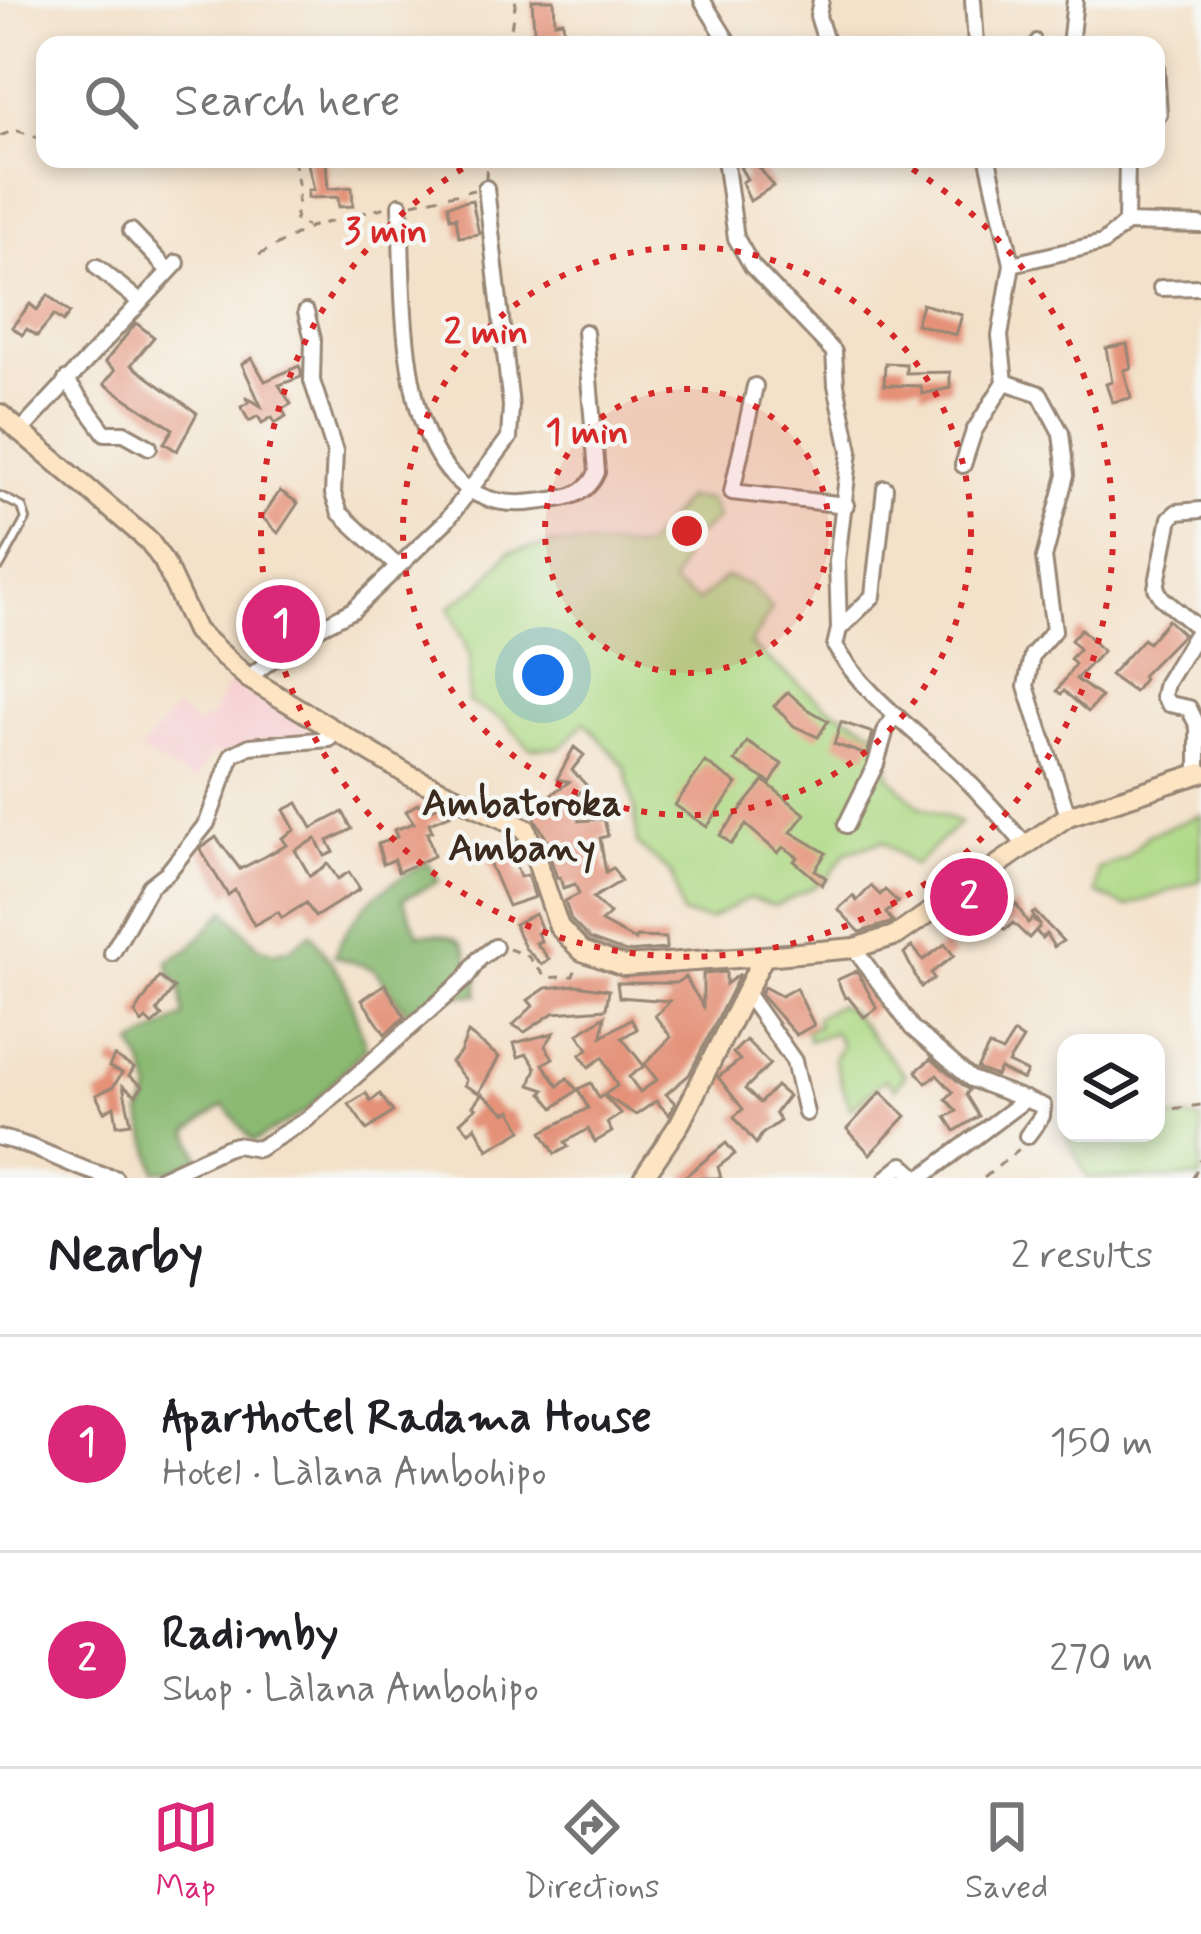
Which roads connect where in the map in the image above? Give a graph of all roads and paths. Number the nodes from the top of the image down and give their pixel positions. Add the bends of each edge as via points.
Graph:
1 (516, 0) edge
2 (702, 0) edge
3 (821, 0) edge
4 (973, 0) edge
5 (1075, 0) edge
6 (510, 36) edge
7 (724, 36) edge
8 (824, 36) edge
9 (975, 36) edge
10 (1071, 36) edge
11 (0, 136) edge
12 (36, 137) edge
13 (296, 168) edge
14 (487, 168) edge
15 (726, 168) edge
16 (990, 168) edge
17 (1126, 168) edge
18 (486, 188) junction
19 (400, 205) junction
20 (1126, 223) junction
21 (1201, 225) edge
22 (310, 227) junction
23 (131, 231) dead end
24 (259, 255) dead end
25 (1012, 264) junction
26 (97, 267) dead end
27 (1201, 287) edge
28 (1161, 288) dead end
29 (140, 302) junction
30 (306, 312) dead end
31 (585, 332) dead end
32 (66, 380) junction
33 (1005, 382) junction
34 (755, 386) dead end
35 (0, 414) edge
36 (19, 433) junction
37 (149, 448) dead end
38 (963, 465) dead end
39 (885, 488) dead end
40 (471, 491) junction
41 (0, 496) edge
42 (845, 505) junction
43 (1201, 510) edge
44 (0, 566) edge
45 (396, 566) junction
46 (839, 629) junction
47 (248, 678) junction
48 (894, 718) junction
49 (336, 730) junction
50 (1200, 774) edge
51 (1068, 816) junction
52 (846, 825) dead end
53 (1026, 846) junction
54 (495, 947) joint
55 (854, 948) junction
56 (582, 951) junction
57 (112, 953) dead end
58 (764, 956) junction
59 (746, 993) junction
60 (1026, 1099) junction
61 (1201, 1105) edge
62 (1165, 1111) edge
63 (806, 1113) dead end
64 (1027, 1136) joint
65 (0, 1138) edge
66 (1201, 1160) edge
67 (115, 1178) edge
68 (161, 1178) edge
69 (643, 1178) edge
70 (887, 1178) edge
71 (984, 1178) edge
72 (1193, 1178) edge

1 - 6 path
2 - 7 street
3 - 8 street
4 - 9 street
5 - 10 street
11 - 12 path via 15,130
13 - 22 path via 296,222
14 - 18 path
15 - 42 street via 736,238 752,266 834,352 850,451
16 - 25 street
17 - 20 street
18 - 19 path
18 - 40 street via 512,423
19 - 22 path
19 - 40 street via 422,430
20 - 21 street
20 - 25 street via 1103,243
22 - 24 path
23 - 29 street via 173,267
25 - 33 street via 1000,336
26 - 29 street
27 - 28 street
29 - 32 street
30 - 45 street via 312,382 335,452 333,494 340,513
31 - 40 street via 594,480 572,497 518,504
32 - 36 street
32 - 37 street via 105,434 124,433
33 - 38 street
33 - 51 street via 1040,394 1061,433 1066,475 1044,558 1054,630 1032,656 1026,686
34 - 42 street via 732,493
35 - 36 street
36 - 47 street via 149,541 196,631
39 - 46 street via 873,596
40 - 45 street
41 - 44 lane via 22,507 26,519
42 - 46 street
43 - 50 street via 1170,518 1156,588 1199,629 1163,696 1196,717
45 - 47 street via 353,610
46 - 48 street via 835,646 852,674
47 - 49 street
48 - 52 street
48 - 53 street via 978,791
49 - 56 street via 410,776 526,830 559,927
49 - 57 street via 329,739 232,754 207,823 150,886
50 - 51 street
51 - 53 street
53 - 55 street via 897,935
54 - 56 path via 528,956 546,978 558,979 573,976
54 - 68 street via 305,1120 258,1149 236,1145
55 - 58 street
55 - 60 street via 912,1028 971,1078
56 - 58 street via 624,966
58 - 59 street
59 - 63 street via 794,1061
59 - 69 street
60 - 64 street via 1044,1110
60 - 70 street via 922,1177 903,1165
61 - 62 path
64 - 71 path via 1023,1149
65 - 67 street
66 - 72 path

